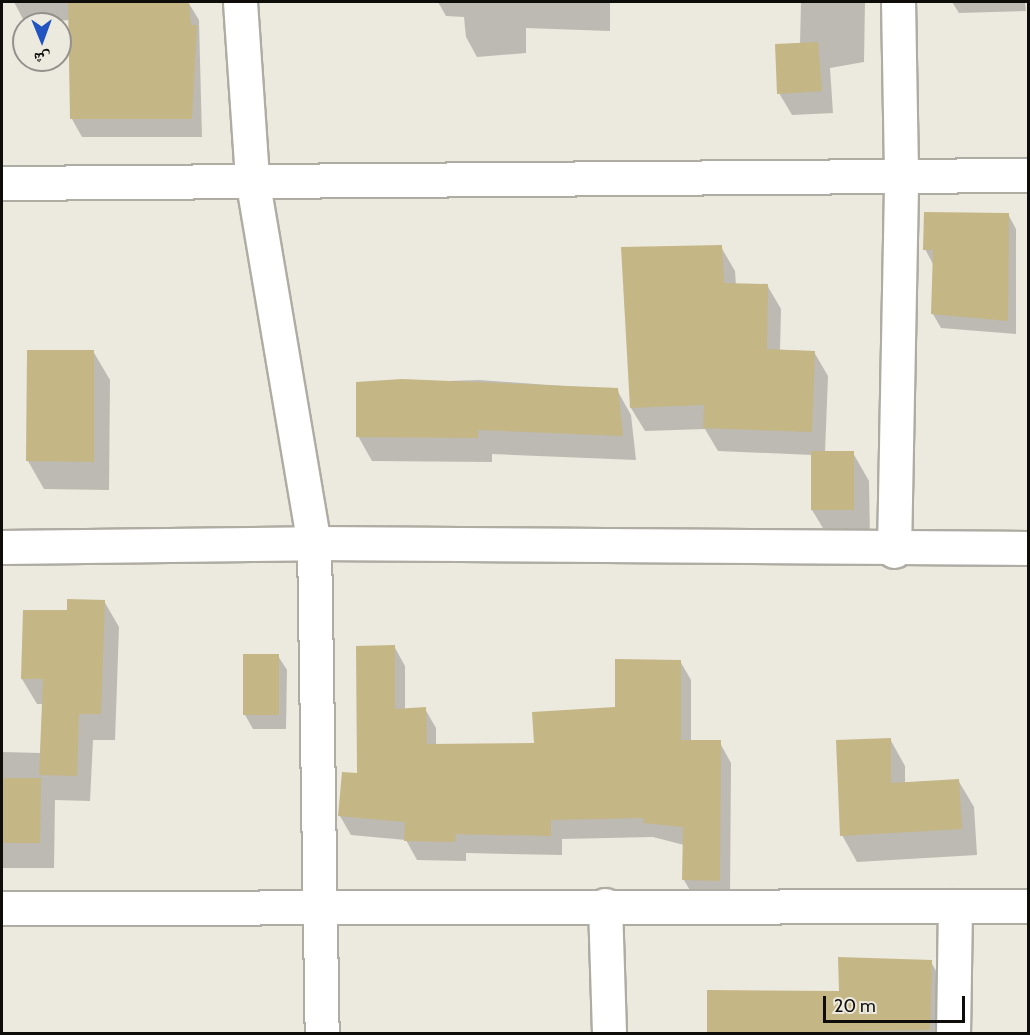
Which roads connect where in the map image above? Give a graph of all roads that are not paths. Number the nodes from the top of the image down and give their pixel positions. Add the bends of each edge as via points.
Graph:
1 (240, 2) edge
2 (898, 2) edge
3 (902, 172) junction
4 (1029, 175) edge
5 (252, 178) junction
6 (2, 183) edge
7 (314, 543) junction
8 (2, 548) edge
9 (1029, 548) edge
10 (894, 550) junction
11 (318, 903) junction
12 (605, 904) junction
13 (955, 906) junction
14 (1029, 906) edge
15 (2, 908) edge
16 (322, 1034) edge
17 (609, 1034) edge
18 (953, 1034) edge

1 - 5 street
2 - 3 street
3 - 4 street
3 - 5 street
3 - 10 street
5 - 6 street
5 - 7 street
7 - 8 street
7 - 10 street
7 - 11 street
9 - 10 street
11 - 12 street
11 - 15 street
11 - 16 street
12 - 13 street
12 - 17 street
13 - 14 street
13 - 18 street

